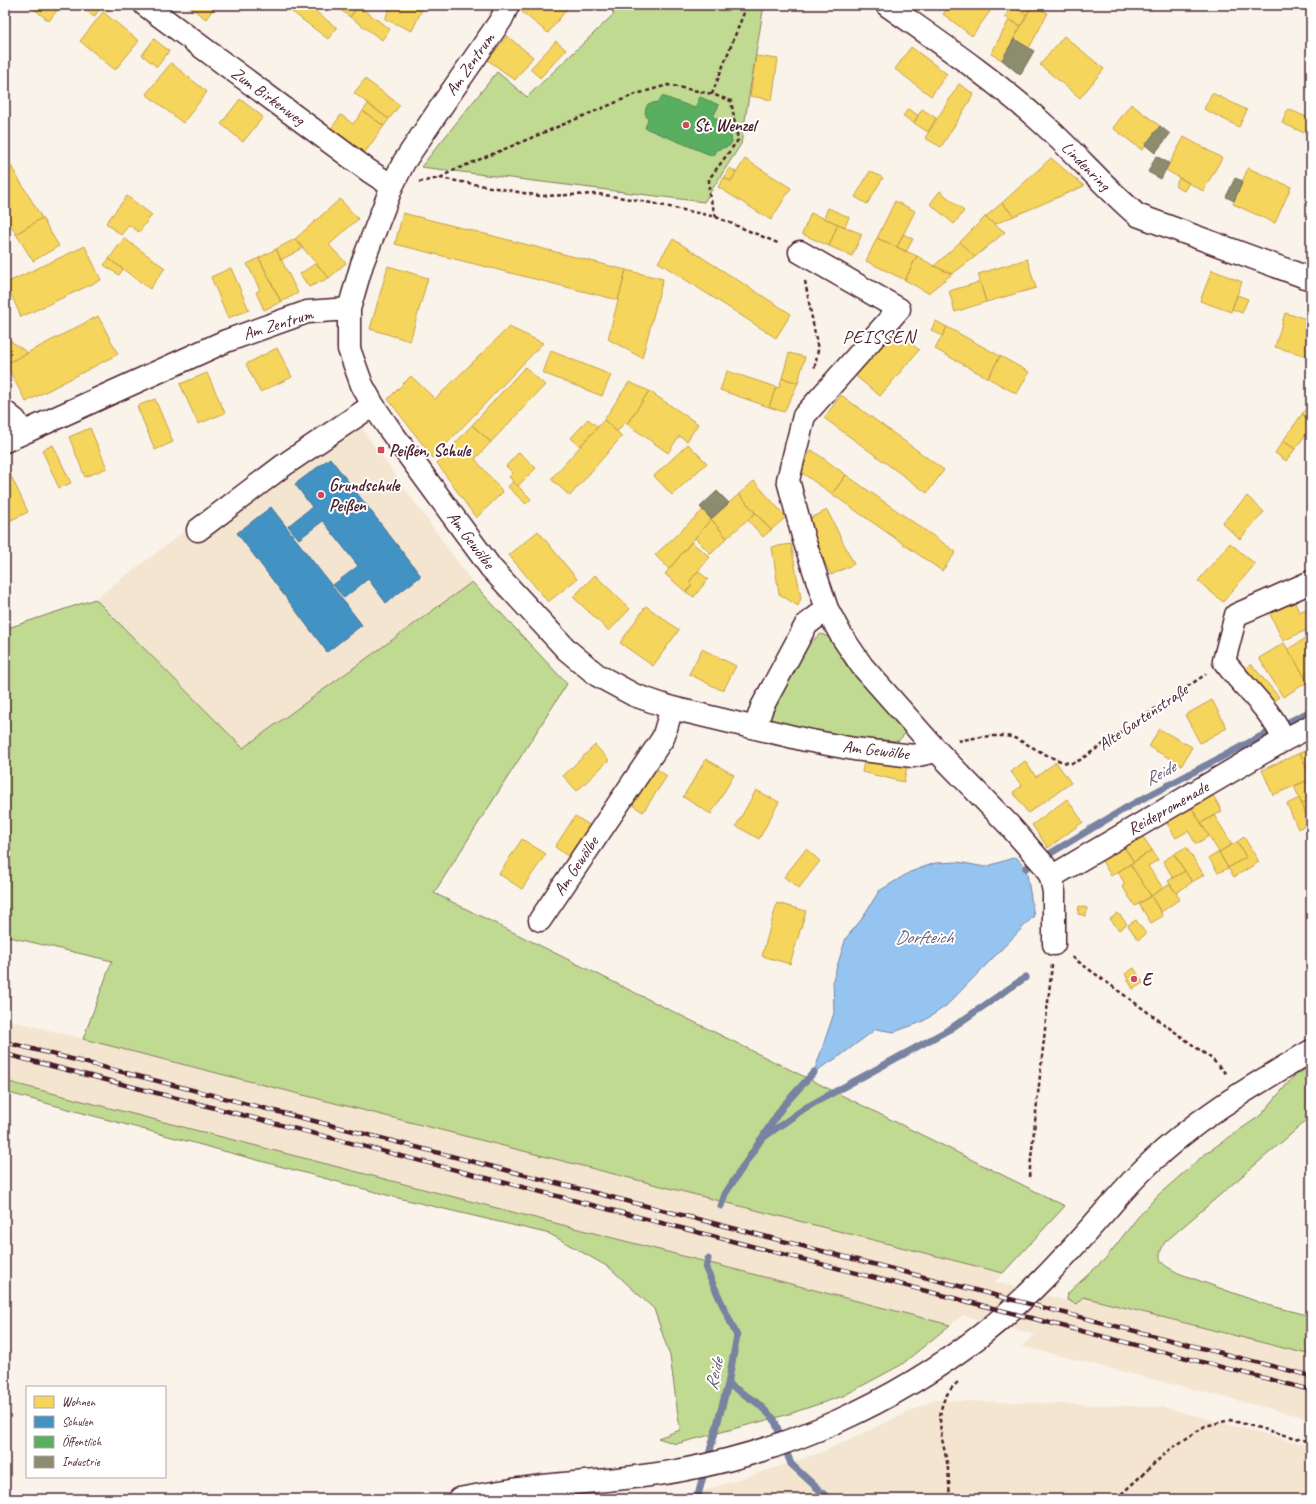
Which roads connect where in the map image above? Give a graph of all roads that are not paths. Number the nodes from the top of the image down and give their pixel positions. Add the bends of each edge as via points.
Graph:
1 (145, 5) edge
2 (508, 5) edge
3 (887, 5) edge
4 (392, 186) junction
5 (800, 252) road end
6 (1311, 280) edge
7 (349, 308) junction
8 (372, 405) junction
9 (5, 412) edge
10 (14, 437) edge
11 (198, 530) dead end
12 (1311, 582) edge
13 (827, 609) junction
14 (672, 708) junction
15 (1311, 726) edge
16 (755, 728) junction
17 (1279, 728) junction
18 (937, 751) junction
19 (1043, 865) junction
20 (540, 920) dead end
21 (1054, 944) road end
22 (1311, 1051) edge
23 (541, 1493) edge
24 (459, 1499) edge

1 - 4 street, Zum Birkenweg
2 - 4 street, Am Zentrum via 501,20 404,162
3 - 6 street, Lindenring via 1040,121 1137,214
4 - 7 street, Am Zentrum via 362,264
5 - 13 street via 899,309 804,416 788,480 804,540
7 - 8 street, Am Gewölbe via 349,349
7 - 10 street, Am Zentrum via 306,312 226,341
8 - 11 street via 284,465
8 - 14 street, Am Gewölbe via 491,568 567,650 597,675 634,695
9 - 10 street via 15,420
12 - 17 street via 1236,615 1224,661
13 - 16 street via 806,625 762,707
13 - 18 street via 862,666
14 - 16 street, Am Gewölbe
14 - 20 street, Am Gewölbe via 663,738
15 - 17 street, Reidepromenade
16 - 18 street, Am Gewölbe via 861,750 913,756
17 - 19 street, Reidepromenade
18 - 19 street
19 - 21 street via 1054,892
22 - 23 street via 1214,1110 1166,1148 1130,1182 1042,1280 1016,1305 979,1336 886,1398 839,1421 791,1440 716,1463
23 - 24 street

